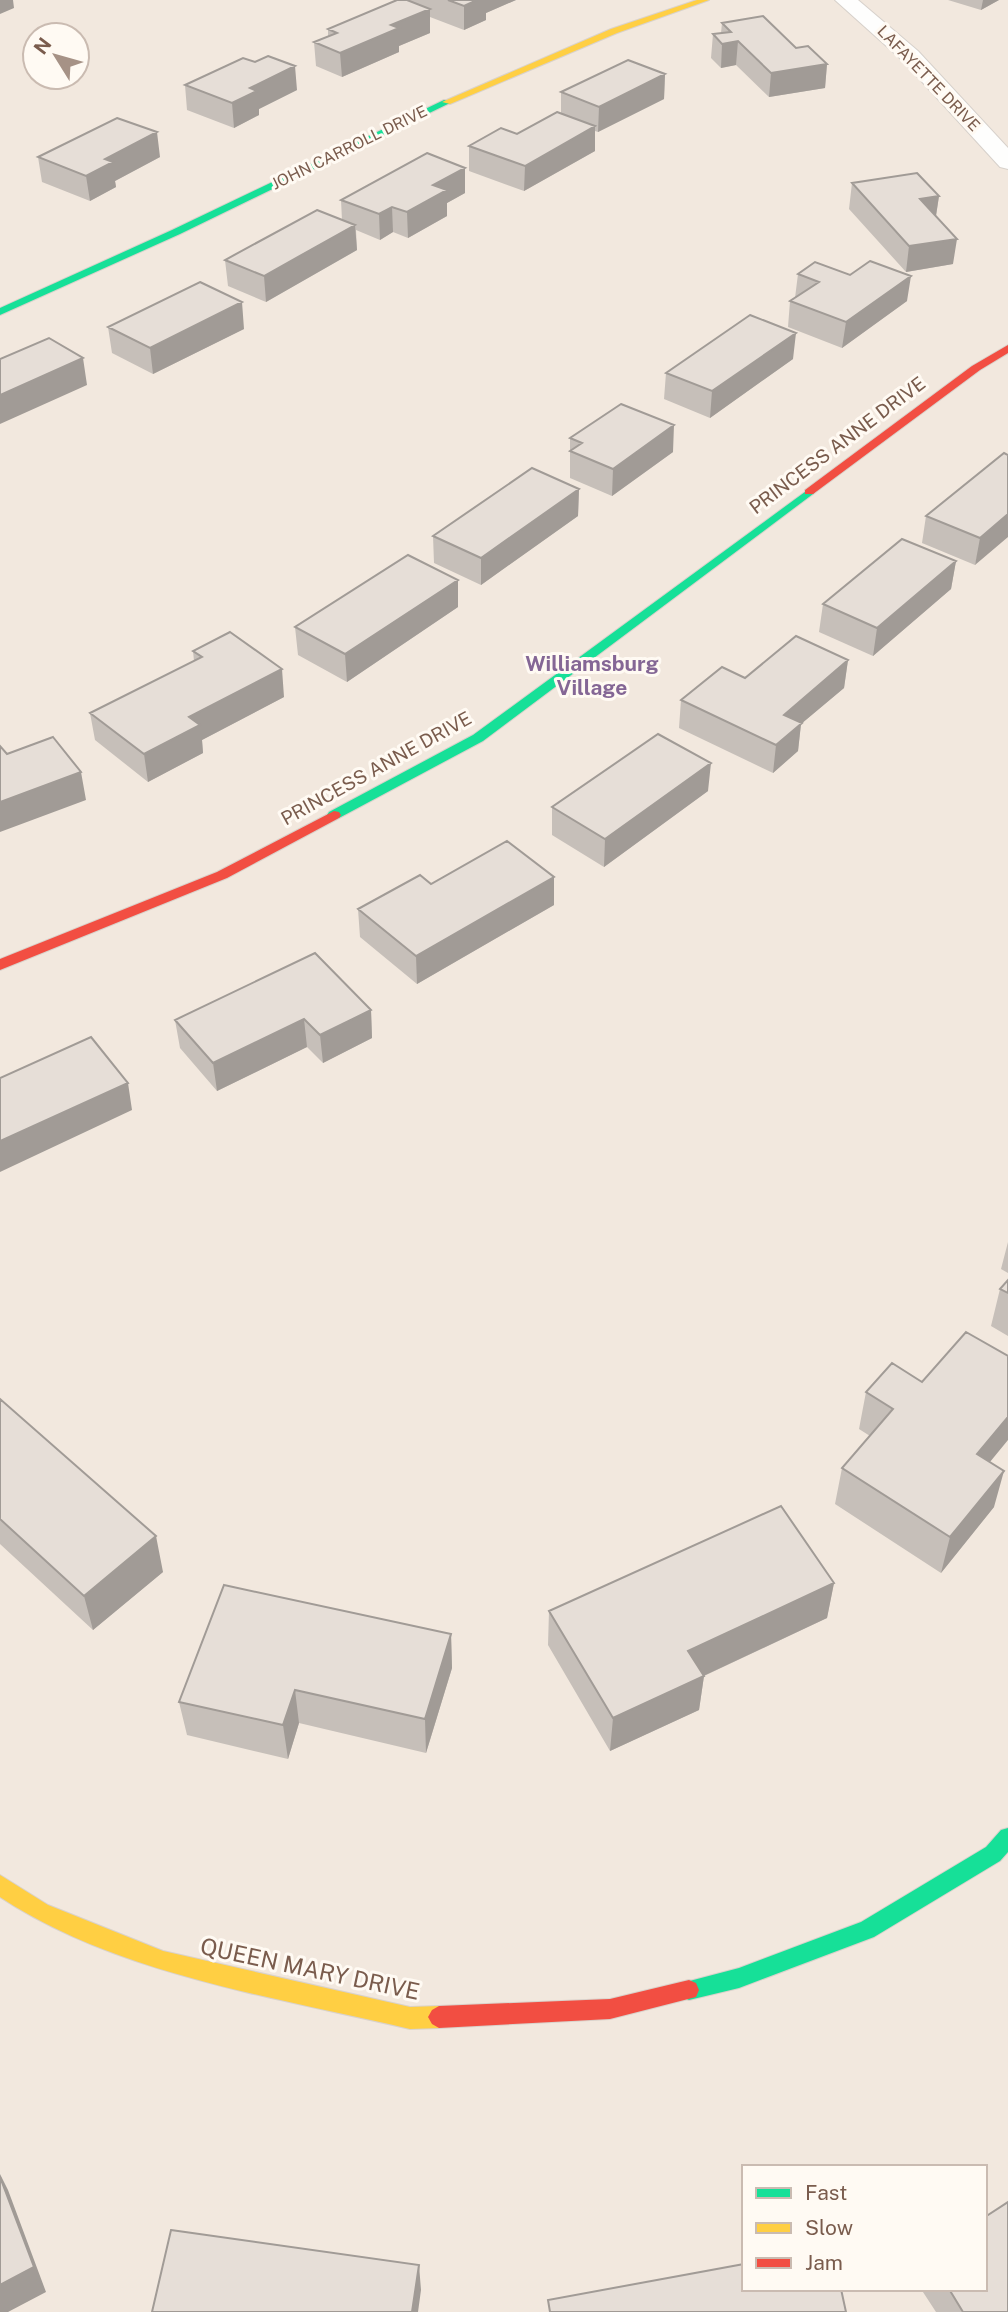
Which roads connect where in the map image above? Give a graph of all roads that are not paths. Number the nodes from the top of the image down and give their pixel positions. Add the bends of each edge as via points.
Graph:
1 (705, 0) edge
2 (845, 0) edge
3 (1008, 162) edge
4 (0, 312) edge
5 (1008, 348) edge
6 (0, 965) edge
7 (1008, 1837) edge
8 (0, 1885) edge

1 - 4 street, JOHN CARROLL DRIVE via 506,74 404,119 75,281
2 - 3 street, LAFAYETTE DRIVE via 912,55
5 - 6 street, PRINCESS ANNE DRIVE via 478,738 222,875
7 - 8 street, QUEEN MARY DRIVE via 993,1854 867,1930 739,1978 610,2009 410,2018 163,1961 41,1912

